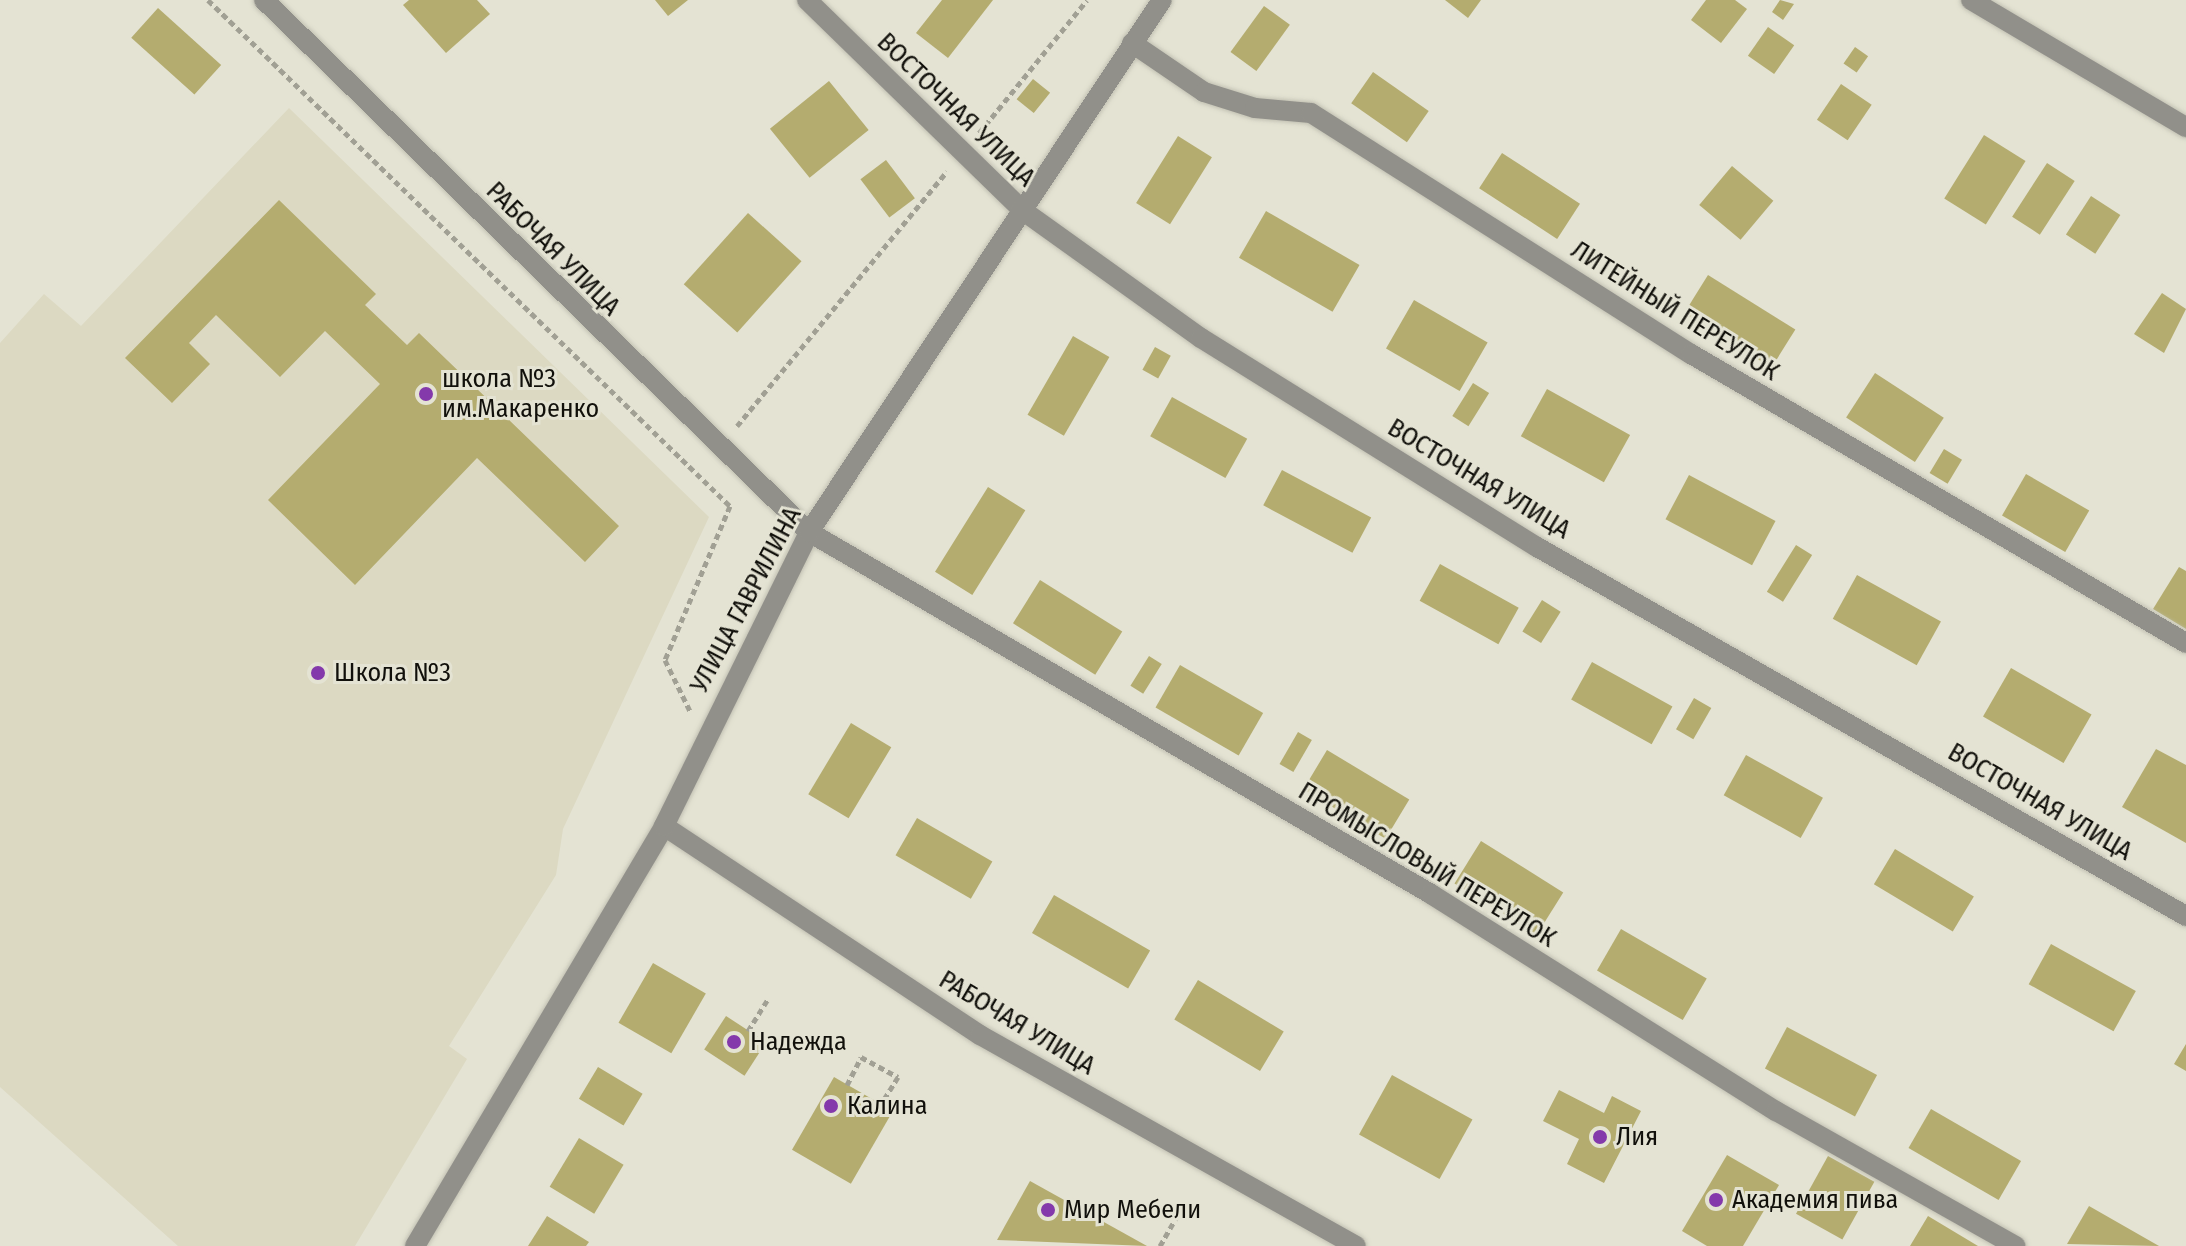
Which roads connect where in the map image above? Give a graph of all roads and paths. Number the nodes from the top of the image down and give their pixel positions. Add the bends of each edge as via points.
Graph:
1 (208, 0) edge
2 (264, 0) edge
3 (807, 0) edge
4 (1087, 0) edge
5 (1162, 0) edge
6 (1971, 0) edge
7 (1132, 43) junction
8 (2186, 127) edge
9 (962, 152) junction
10 (1022, 210) junction
11 (718, 448) junction
12 (696, 473) junction
13 (809, 532) junction
14 (2186, 643) edge
15 (703, 737) junction
16 (664, 826) junction
17 (2186, 916) edge
18 (768, 999) dead end
19 (748, 1031) dead end
20 (847, 1085) dead end
21 (881, 1104) dead end
22 (1185, 1202) dead end
23 (1333, 1240) edge
24 (415, 1246) edge
25 (1160, 1246) edge
26 (1356, 1246) edge
27 (2016, 1246) edge

1 - 12 path
2 - 11 street, РАБОЧАЯ УЛИЦА
3 - 9 street, ВОСТОЧНАЯ УЛИЦА
4 - 9 path
5 - 7 street, УЛИЦА ГАВРИЛИНА
6 - 8 street
7 - 10 street, УЛИЦА ГАВРИЛИНА
7 - 14 street, ЛИТЕЙНЫЙ ПЕРЕУЛОК via 1204,92 1255,108 1311,113 1691,354
9 - 10 street, ВОСТОЧНАЯ УЛИЦА
9 - 11 path
10 - 13 street, УЛИЦА ГАВРИЛИНА
10 - 17 street, ВОСТОЧНАЯ УЛИЦА via 1201,338 1537,547
11 - 12 path
11 - 13 street, РАБОЧАЯ УЛИЦА
12 - 15 path via 730,506 665,660
13 - 15 street, УЛИЦА ГАВРИЛИНА
13 - 27 street, ПРОМЫСЛОВЫЙ ПЕРЕУЛОК via 1431,894 1776,1111
15 - 16 street, УЛИЦА ГАВРИЛИНА
16 - 23 street, РАБОЧАЯ УЛИЦА via 980,1035
16 - 24 street, УЛИЦА ГАВРИЛИНА
18 - 19 path
20 - 21 path via 861,1057 898,1077
22 - 25 path
23 - 26 street, РАБОЧАЯ УЛИЦА

